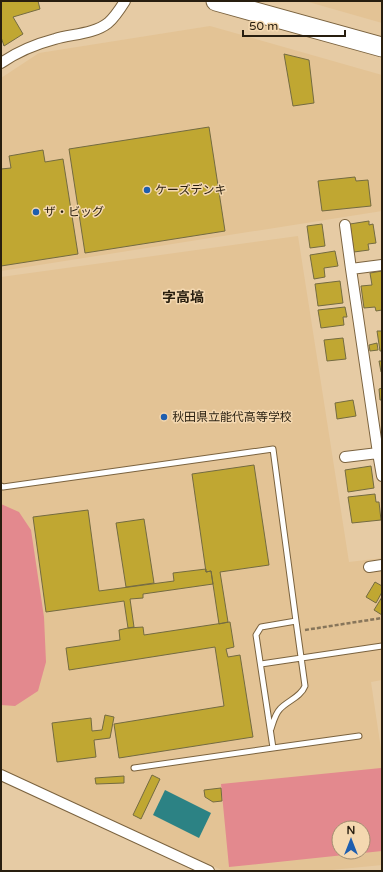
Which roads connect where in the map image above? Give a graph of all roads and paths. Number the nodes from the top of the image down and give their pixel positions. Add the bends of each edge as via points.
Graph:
1 (125, 1) edge
2 (216, 1) edge
3 (382, 48) edge
4 (1, 62) edge
5 (345, 225) dead end
6 (382, 264) edge
7 (351, 269) junction
8 (380, 453) edge
9 (345, 457) dead end
10 (382, 476) edge
11 (1, 486) edge
12 (382, 566) edge
13 (369, 567) dead end
14 (382, 618) edge
15 (296, 621) junction
16 (298, 631) junction
17 (382, 646) edge
18 (301, 658) junction
19 (261, 664) junction
20 (270, 730) junction
21 (359, 736) dead end
22 (273, 748) junction
23 (134, 768) dead end
24 (1, 775) edge
25 (209, 871) edge

1 - 4 street via 109,23 101,28 38,44
2 - 3 highway
5 - 7 street
6 - 7 street
7 - 8 street
8 - 9 street
8 - 10 street
11 - 15 lane via 273,449
12 - 13 street
14 - 16 path
15 - 16 lane
15 - 19 lane via 261,627 256,635
16 - 18 lane
17 - 18 lane
18 - 19 lane
18 - 20 lane via 305,686 303,691 279,709
19 - 20 lane
20 - 22 lane
21 - 22 lane
22 - 23 lane
24 - 25 street

